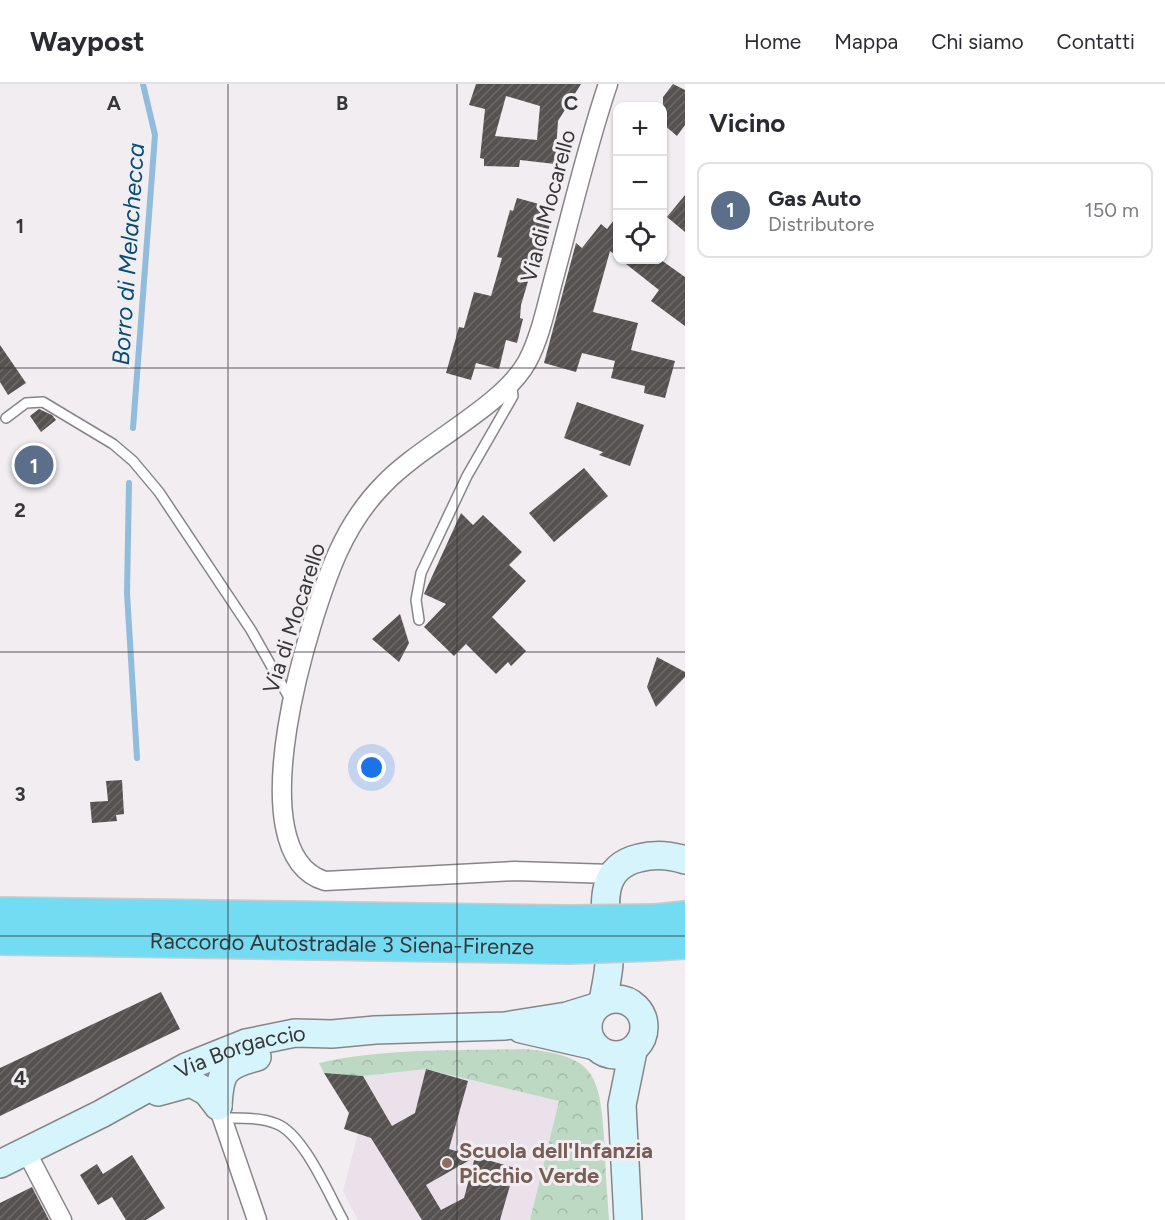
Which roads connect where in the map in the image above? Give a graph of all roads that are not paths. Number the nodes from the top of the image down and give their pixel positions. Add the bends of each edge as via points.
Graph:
1 (608, 84) edge
2 (511, 383) junction
3 (6, 418) dead end
4 (419, 620) dead end
5 (292, 702) junction
6 (685, 860) edge
7 (612, 874) junction
8 (0, 914) edge
9 (670, 931) edge
10 (569, 935) junction
11 (0, 938) edge
12 (606, 1003) junction
13 (505, 1026) junction
14 (332, 1034) junction
15 (598, 1049) junction
16 (633, 1051) junction
17 (622, 1105) junction
18 (220, 1112) junction
19 (101, 1114) junction
20 (26, 1151) junction
21 (0, 1164) edge
22 (62, 1220) edge
23 (257, 1220) edge
24 (343, 1220) edge
25 (628, 1220) edge

1 - 2 street, Via di Mocarello via 537,336 529,358
2 - 4 lane via 513,396 467,476 421,573 416,600
2 - 5 street, Via di Mocarello via 392,476 366,506 329,575
3 - 5 lane via 26,403 43,402 99,435 133,461 159,492 246,623
5 - 7 street, Via di Mocarello via 282,763 283,813 296,860 314,878 347,882 515,871
6 - 7 main road via 645,857 621,865
7 - 12 main road via 606,900
8 - 10 highway, Raccordo Autostradale 3 Siena-Firenze
9 - 10 highway, Raccordo Autostradale 3 Siena-Firenze, bridge
10 - 11 highway, Raccordo Autostradale 3 Siena-Firenze
12 - 13 main road, Via Borgaccio via 567,1016
12 - 15 main road via 591,1014 588,1030
12 - 16 main road via 633,1004 644,1018 643,1036
13 - 14 main road, Via Borgaccio
13 - 15 main road, Via Borgaccio
14 - 18 main road via 230,1066 220,1082
14 - 19 main road, Via Borgaccio via 288,1034 240,1045 178,1071
15 - 16 main road via 617,1056
15 - 17 main road
16 - 17 main road
17 - 25 main road
18 - 19 main road via 207,1092 188,1083
18 - 23 street
18 - 24 lane via 264,1120 286,1129 307,1156
19 - 20 main road, Via Borgaccio
20 - 21 main road, Via Borgaccio
20 - 22 street

